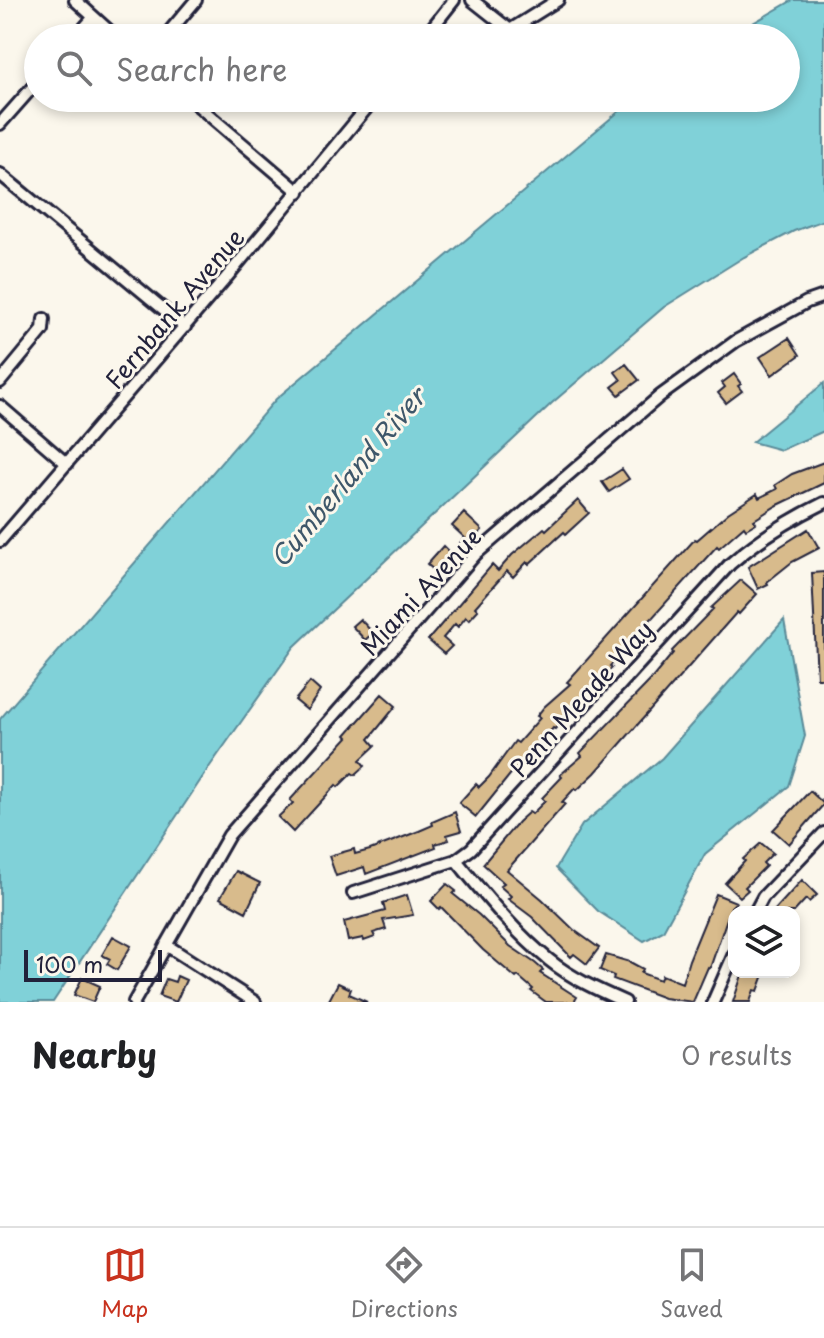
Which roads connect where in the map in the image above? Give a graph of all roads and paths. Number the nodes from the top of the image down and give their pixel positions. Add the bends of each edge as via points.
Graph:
1 (75, 0) edge
2 (196, 0) edge
3 (454, 0) edge
4 (472, 0) edge
5 (558, 0) edge
6 (93, 18) junction
7 (88, 24) edge
8 (100, 24) edge
9 (176, 24) edge
10 (435, 24) edge
11 (503, 24) edge
12 (517, 24) edge
13 (24, 97) edge
14 (205, 112) edge
15 (364, 112) edge
16 (0, 124) edge
17 (0, 174) edge
18 (299, 192) junction
19 (824, 296) edge
20 (44, 319) dead end
21 (185, 327) junction
22 (0, 382) edge
23 (0, 406) edge
24 (67, 464) junction
25 (824, 503) edge
26 (0, 541) edge
27 (824, 833) edge
28 (456, 860) junction
29 (353, 893) dead end
30 (758, 906) edge
31 (166, 945) junction
32 (728, 968) edge
33 (134, 1002) edge
34 (255, 1002) edge
35 (625, 1002) edge
36 (713, 1002) edge

1 - 6 street
2 - 9 street
3 - 10 street
4 - 11 street
5 - 12 street
6 - 7 street
6 - 8 street
13 - 16 street
14 - 18 street
15 - 18 street, Fernbank Avenue
17 - 21 street
18 - 21 street, Fernbank Avenue
19 - 31 street, Miami Avenue via 736,341 660,396 476,554 229,835
20 - 22 street via 43,330
21 - 24 street, Fernbank Avenue
23 - 24 street
24 - 26 street, Fernbank Avenue
25 - 28 street, Penn Meade Way via 772,531 730,564
27 - 30 street
28 - 29 street, Penn Meade Way
28 - 35 street via 550,961
31 - 33 street, Miami Avenue
31 - 34 street
32 - 36 street

